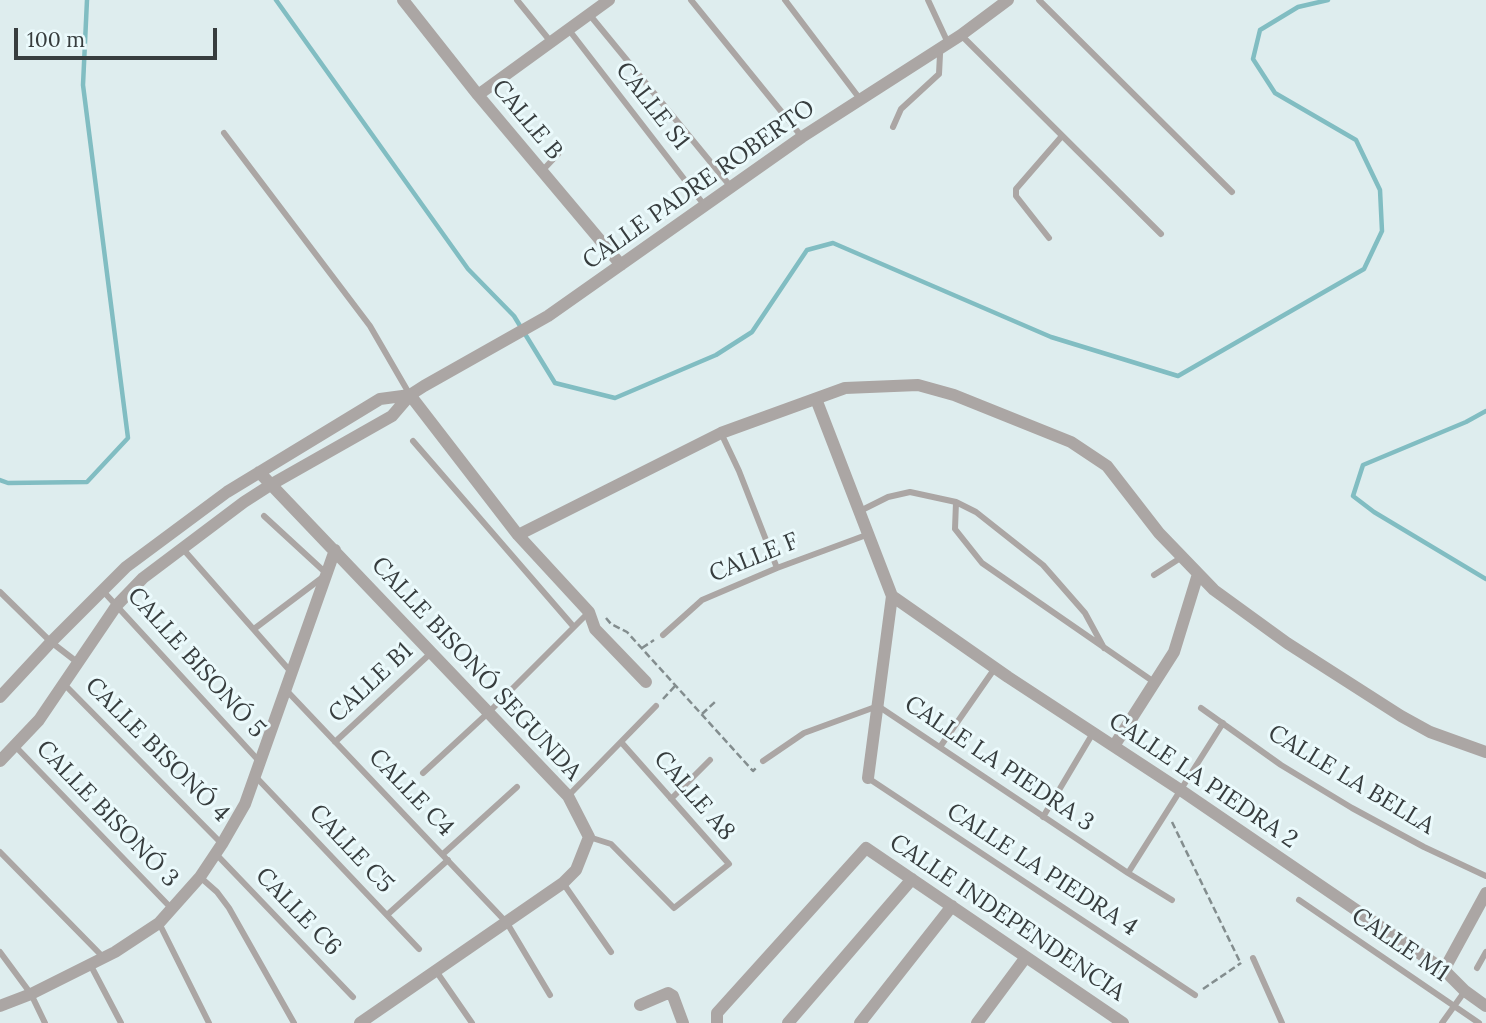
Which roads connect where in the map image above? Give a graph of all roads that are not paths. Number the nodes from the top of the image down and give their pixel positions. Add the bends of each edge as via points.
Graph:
1 (403, 0) edge
2 (517, 0) edge
3 (609, 0) edge
4 (691, 0) edge
5 (785, 0) edge
6 (928, 0) edge
7 (1008, 0) edge
8 (1039, 0) edge
9 (589, 14) junction
10 (568, 30) junction
11 (961, 35) junction
12 (551, 42) junction
13 (943, 46) junction
14 (478, 95) junction
15 (860, 99) junction
16 (893, 127) dead end
17 (224, 133) dead end
18 (1062, 136) junction
19 (802, 137) junction
20 (558, 154) dead end
21 (542, 171) junction
22 (731, 187) junction
23 (1232, 192) dead end
24 (705, 206) junction
25 (1161, 234) dead end
26 (1049, 238) dead end
27 (621, 265) junction
28 (410, 395) junction
29 (816, 399) junction
30 (721, 433) junction
31 (413, 441) dead end
32 (259, 472) junction
33 (272, 484) junction
34 (956, 502) junction
35 (860, 511) junction
36 (264, 516) dead end
37 (869, 534) junction
38 (518, 535) junction
39 (183, 549) junction
40 (335, 550) junction
41 (1182, 557) junction
42 (777, 568) junction
43 (1198, 574) junction
44 (327, 575) junction
45 (1154, 575) dead end
46 (102, 591) junction
47 (0, 592) edge
48 (892, 596) junction
49 (117, 605) junction
50 (589, 612) junction
51 (573, 626) junction
52 (254, 629) junction
53 (663, 635) road end
54 (51, 642) junction
55 (1104, 648) junction
56 (432, 652) junction
57 (77, 662) junction
58 (995, 668) junction
59 (292, 674) junction
60 (646, 682) dead end
61 (1154, 682) junction
62 (63, 683) junction
63 (286, 691) junction
64 (0, 697) edge
65 (656, 706) road end
66 (878, 706) junction
67 (1201, 708) dead end
68 (489, 712) junction
69 (1223, 723) junction
70 (1094, 732) junction
71 (335, 742) junction
72 (621, 742) junction
73 (15, 746) junction
74 (1114, 746) junction
75 (940, 747) junction
76 (1486, 752) edge
77 (710, 760) dead end
78 (0, 761) edge
79 (763, 761) road end
80 (260, 762) junction
81 (423, 773) dead end
82 (255, 776) junction
83 (868, 778) joint
84 (517, 787) dead end
85 (1182, 791) junction
86 (568, 796) junction
87 (671, 799) junction
88 (1043, 817) junction
89 (589, 837) junction
90 (219, 849) junction
91 (0, 852) edge
92 (445, 857) junction
93 (1128, 873) junction
94 (1486, 876) edge
95 (200, 877) junction
96 (912, 879) junction
97 (563, 883) junction
98 (1486, 893) edge
99 (1172, 900) dead end
100 (1299, 900) dead end
101 (952, 906) junction
102 (172, 909) junction
103 (387, 915) junction
104 (159, 923) junction
105 (508, 923) junction
106 (419, 949) dead end
107 (0, 952) edge
108 (611, 952) dead end
109 (1486, 952) edge
110 (103, 957) junction
111 (1026, 957) junction
112 (1253, 958) dead end
113 (90, 964) junction
114 (1477, 968) dead end
115 (1444, 970) junction
116 (436, 971) junction
117 (1465, 991) junction
118 (31, 994) junction
119 (550, 995) dead end
120 (1195, 995) road end
121 (353, 997) dead end
122 (640, 1005) dead end
123 (1455, 1005) junction
124 (0, 1006) edge
125 (1486, 1006) edge
126 (45, 1023) edge
127 (121, 1023) edge
128 (209, 1023) edge
129 (294, 1023) edge
130 (360, 1023) edge
131 (472, 1023) edge
132 (683, 1023) edge
133 (717, 1023) edge
134 (788, 1023) edge
135 (860, 1023) edge
136 (977, 1023) edge
137 (1123, 1023) edge
138 (1282, 1023) edge
139 (1442, 1023) edge
140 (1479, 1023) edge

1 - 14 street, CALLE B
2 - 12 lane
3 - 9 street
4 - 19 lane
5 - 15 lane
6 - 13 lane
7 - 11 street, CALLE PADRE ROBERTO
8 - 23 lane
9 - 10 street
9 - 22 lane
10 - 12 street
10 - 24 lane, CALLE S1
11 - 13 street, CALLE PADRE ROBERTO
11 - 18 lane
12 - 14 street
13 - 15 street, CALLE PADRE ROBERTO
13 - 16 lane via 939,74 901,109
14 - 21 street, CALLE B
15 - 19 street, CALLE PADRE ROBERTO
17 - 28 lane via 370,326
18 - 25 lane
18 - 26 lane via 1016,189 1016,196
19 - 22 street, CALLE PADRE ROBERTO
20 - 21 lane
21 - 27 street, CALLE B
22 - 24 street, CALLE PADRE ROBERTO
24 - 27 street, CALLE PADRE ROBERTO
27 - 28 street, CALLE PADRE ROBERTO via 548,316
28 - 32 street via 380,399
28 - 33 street via 392,416
28 - 38 street
29 - 30 street
29 - 35 street
29 - 41 street via 845,388 918,385 1071,442 1107,466
30 - 38 street
30 - 42 lane
31 - 51 lane
32 - 33 street, CALLE BISONÓ SEGUNDA
32 - 46 street via 127,567
33 - 39 street
33 - 40 street, CALLE BISONÓ SEGUNDA
34 - 35 lane via 910,492
34 - 55 lane via 976,512 1043,565 1085,613
34 - 55 lane via 955,529 982,563
35 - 37 street
36 - 44 lane
37 - 42 lane, CALLE F
37 - 48 street
38 - 50 street
39 - 49 street via 143,578
39 - 52 lane
40 - 44 street
40 - 56 street, CALLE BISONÓ SEGUNDA
41 - 43 street
41 - 45 lane
42 - 53 lane, CALLE F via 702,600
43 - 61 street via 1174,652
43 - 76 street via 1287,643 1401,716
44 - 52 lane
44 - 59 street
46 - 49 lane, CALLE BISONÓ 5
46 - 54 street
47 - 54 lane
48 - 58 street, CALLE LA PIEDRA 2
48 - 66 street
49 - 57 street
49 - 80 lane, CALLE BISONÓ 5
50 - 51 lane
50 - 60 street via 595,629
51 - 68 lane
52 - 59 lane
54 - 57 lane
54 - 64 street
55 - 61 lane
56 - 68 street, CALLE BISONÓ SEGUNDA
56 - 71 lane, CALLE B1
57 - 62 street
58 - 70 street, CALLE LA PIEDRA 2
58 - 75 lane
59 - 63 street
61 - 74 street
62 - 73 street
62 - 90 lane, CALLE BISONÓ 4
63 - 71 lane, CALLE C4
63 - 80 street
65 - 72 lane
66 - 75 lane, CALLE LA PIEDRA 3
66 - 79 lane, CALLE LA PIEDRA 3 via 804,733
66 - 83 street
67 - 69 lane, CALLE LA BELLA
68 - 81 lane
68 - 86 street, CALLE BISONÓ SEGUNDA
69 - 85 lane
69 - 94 lane, CALLE LA BELLA via 1352,808
70 - 74 street, CALLE LA PIEDRA 2
70 - 88 lane
71 - 92 lane, CALLE C4
72 - 86 lane
72 - 87 lane, CALLE A8
73 - 78 street
73 - 102 lane, CALLE BISONÓ 3
74 - 85 street, CALLE LA PIEDRA 2
75 - 88 lane, CALLE LA PIEDRA 3
77 - 87 lane
80 - 82 street
82 - 90 street
82 - 103 lane, CALLE C5
83 - 120 lane, CALLE LA PIEDRA 4
84 - 92 lane
85 - 93 lane
85 - 115 street, CALLE LA PIEDRA 2
86 - 89 street, CALLE BISONÓ SEGUNDA
87 - 89 lane, CALLE A8 via 729,864 674,908 611,844
88 - 93 lane, CALLE LA PIEDRA 3
89 - 97 street via 576,870
90 - 95 street
90 - 121 lane, CALLE C6
91 - 110 lane
92 - 103 lane
92 - 105 lane, CALLE C4
93 - 99 lane, CALLE LA PIEDRA 3
95 - 102 street
95 - 129 lane via 229,908
96 - 101 street, CALLE INDEPENDENCIA
96 - 133 street, CALLE INDEPENDENCIA via 866,848 717,1013
96 - 134 street
97 - 105 street
97 - 108 lane
98 - 115 street
100 - 123 lane, CALLE M1
101 - 111 street, CALLE INDEPENDENCIA
101 - 135 street
102 - 104 street
103 - 106 lane, CALLE C5
104 - 110 street
104 - 128 lane
105 - 116 street
105 - 119 lane, CALLE C4
107 - 118 lane
109 - 114 lane
110 - 113 street
111 - 136 street
111 - 137 street, CALLE INDEPENDENCIA
112 - 138 lane
113 - 118 street
113 - 127 lane
115 - 117 street, CALLE LA PIEDRA 2
116 - 130 street
116 - 131 lane
117 - 123 lane
117 - 125 street, CALLE LA PIEDRA 2
118 - 124 street
118 - 126 lane
122 - 132 street via 668,993
123 - 139 lane
123 - 140 lane, CALLE M1

